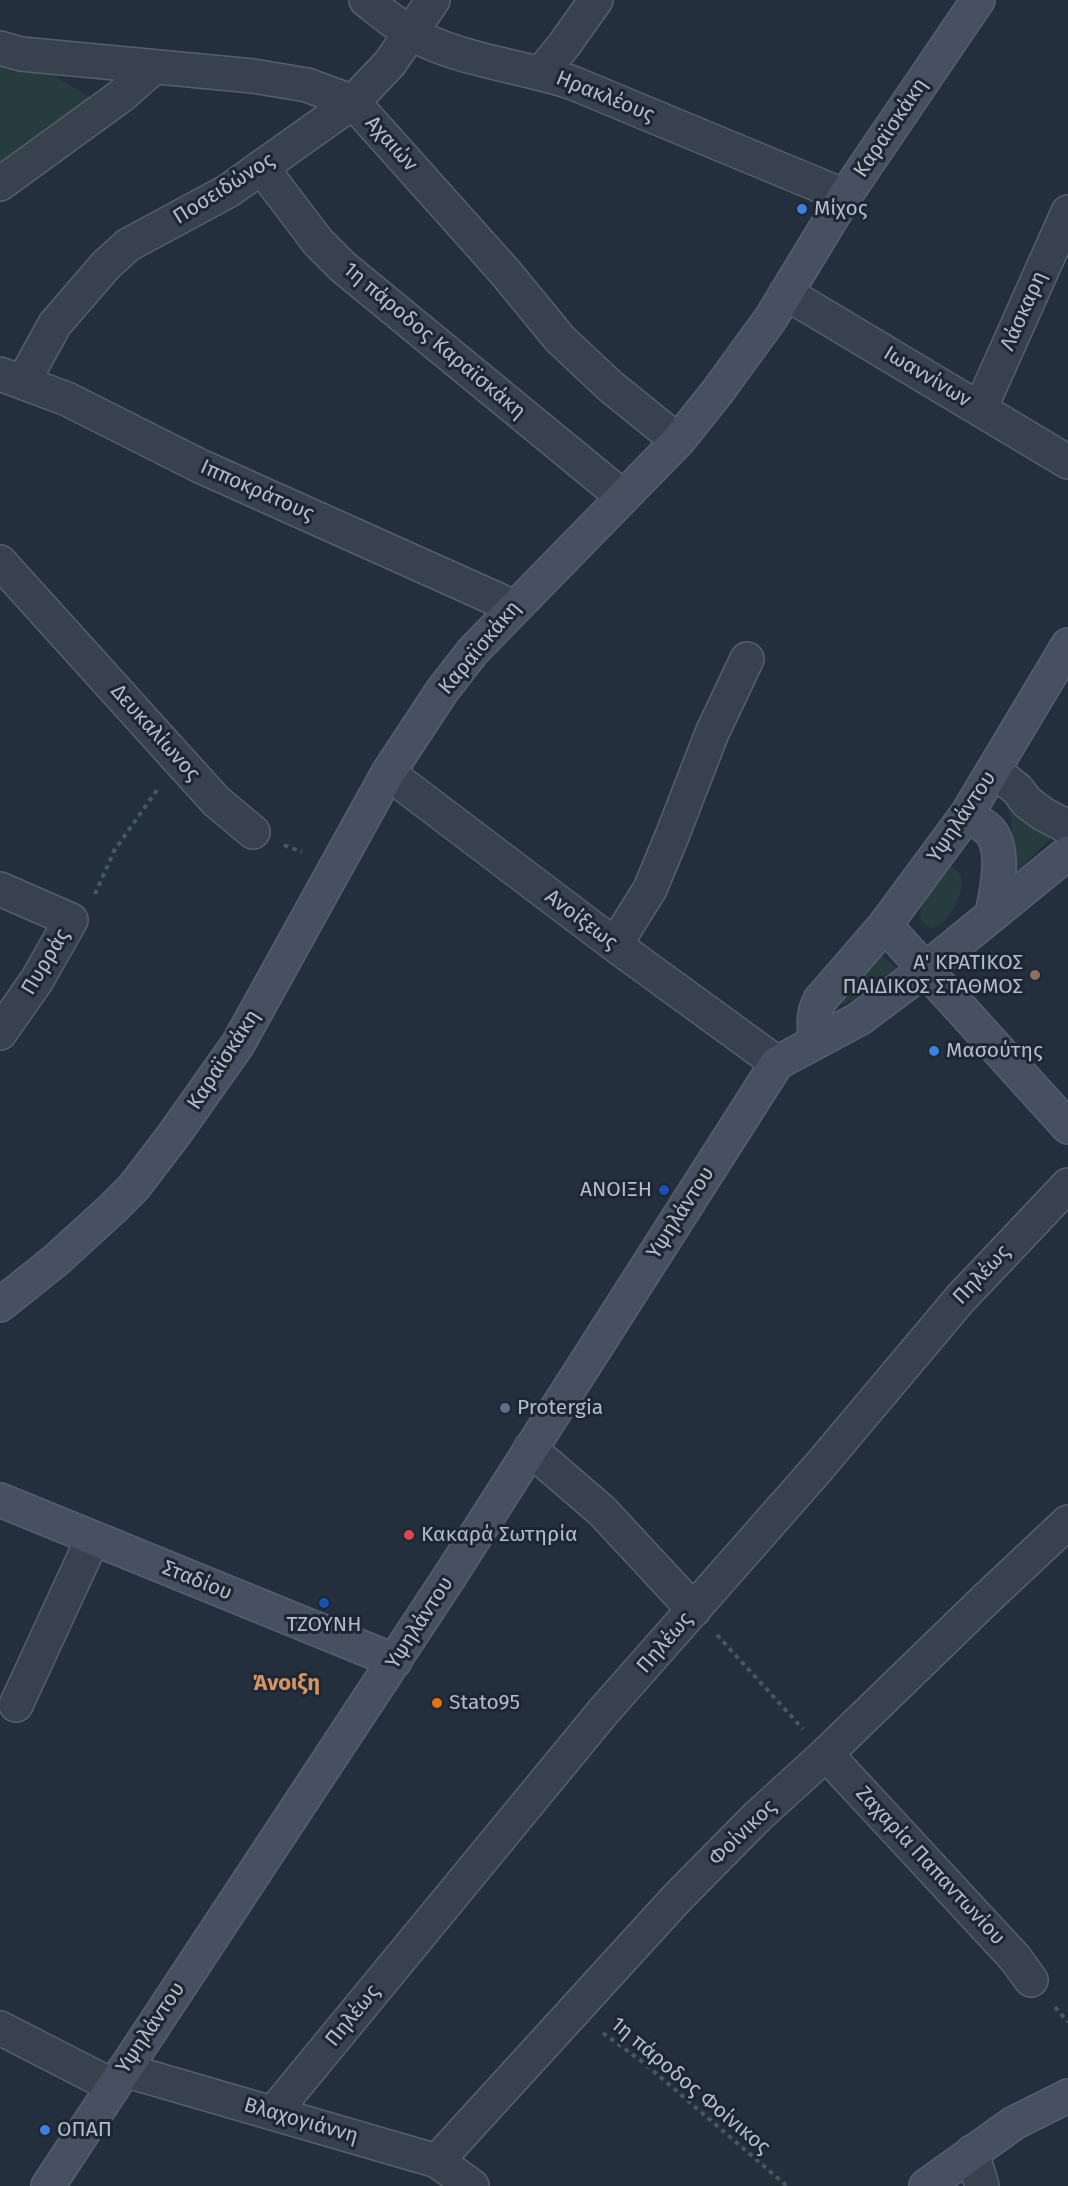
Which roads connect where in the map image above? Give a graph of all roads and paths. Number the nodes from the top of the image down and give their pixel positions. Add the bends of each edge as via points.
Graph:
1 (366, 0) edge
2 (433, 0) edge
3 (596, 0) edge
4 (978, 0) edge
5 (411, 33) junction
6 (0, 48) edge
7 (154, 67) junction
8 (542, 72) junction
9 (353, 102) junction
10 (262, 168) junction
11 (0, 184) edge
12 (846, 196) junction
13 (1068, 212) edge
14 (786, 294) junction
15 (11, 378) edge
16 (980, 409) junction
17 (678, 441) junction
18 (1068, 462) edge
19 (622, 497) junction
20 (0, 562) edge
21 (514, 607) junction
22 (1068, 645) edge
23 (747, 659) dead end
24 (180, 761) junction
25 (994, 771) junction
26 (388, 773) junction
27 (967, 814) junction
28 (1068, 827) edge
29 (253, 832) joint
30 (1068, 853) edge
31 (336, 867) junction
32 (0, 889) edge
33 (992, 914) junction
34 (71, 920) junction
35 (885, 925) junction
36 (615, 945) junction
37 (926, 969) junction
38 (0, 1033) edge
39 (817, 1041) junction
40 (777, 1063) junction
41 (1068, 1127) edge
42 (1068, 1185) edge
43 (0, 1305) edge
44 (530, 1449) junction
45 (0, 1500) edge
46 (1068, 1522) edge
47 (93, 1538) junction
48 (694, 1610) junction
49 (395, 1661) junction
50 (16, 1705) dead end
51 (826, 1754) junction
52 (1031, 1980) dead end
53 (574, 2011) junction
54 (0, 2028) edge
55 (118, 2078) junction
56 (1068, 2096) edge
57 (274, 2112) junction
58 (972, 2152) junction
59 (437, 2162) junction
60 (48, 2186) edge
61 (472, 2186) edge
62 (787, 2186) edge
63 (926, 2186) edge
64 (982, 2186) edge

1 - 5 street, Ηρακλέους
2 - 5 street, Ποσειδώνος
3 - 8 street
4 - 12 main road, Καραϊσκάκη
5 - 8 street, Ηρακλέους via 447,49
5 - 9 street, Ποσειδώνος via 390,63
6 - 7 street, Αχαιών via 21,54
7 - 9 street, Αχαιών via 307,85
7 - 11 street via 121,96
8 - 12 street, Ηρακλέους
9 - 10 street, Ποσειδώνος
9 - 17 street, Αχαιών via 560,339
10 - 15 street, Ποσειδώνος via 112,259
10 - 19 street, 1η πάροδος Καραϊσκάκη via 318,242 343,267
12 - 14 main road, Καραϊσκάκη
13 - 16 street, Λάσκαρη
14 - 16 street, Ιωαννίνων
14 - 17 main road, Καραϊσκάκη via 740,363
15 - 21 street, Ιπποκράτους via 67,399 200,466
16 - 18 street, Ιωαννίνων
17 - 19 main road, Καραϊσκάκη
19 - 21 main road, Καραϊσκάκη
20 - 24 street, Δευκαλίωνος
21 - 26 main road, Καραϊσκάκη via 442,691
22 - 25 main road, Υψηλάντου
23 - 36 street via 711,734 650,889
24 - 29 street, Δευκαλίωνος via 216,801
24 - 34 path via 114,851 90,905
25 - 27 main road, Υψηλάντου
25 - 28 street via 1035,808
26 - 31 main road, Καραϊσκάκη
26 - 36 street, Ανοίξεως
27 - 33 main road via 989,830 996,845 999,880
27 - 35 main road, Υψηλάντου
29 - 31 path
30 - 33 main road, Υψηλάντου
31 - 43 main road, Καραϊσκάκη via 238,1044 151,1165 85,1235
32 - 34 street
33 - 37 main road, Υψηλάντου
34 - 38 street, Πυρράς via 37,980
35 - 37 main road
35 - 39 main road, Υψηλάντου via 814,1010
36 - 40 street, Ανοίξεως
37 - 39 main road, Υψηλάντου via 859,1019
37 - 41 main road
39 - 40 main road, Υψηλάντου
40 - 44 main road, Υψηλάντου
42 - 48 street, Πηλέως via 960,1299
44 - 48 street via 602,1512
44 - 49 main road, Υψηλάντου
45 - 47 main road, Σταδίου
46 - 51 street, Φοίνικος
47 - 49 main road, Σταδίου
47 - 50 street
48 - 51 path
48 - 57 street, Πηλέως via 603,1712
49 - 55 main road, Υψηλάντου
51 - 52 street, Ζαχαρία Παπαντωνίου
51 - 53 street, Φοίνικος via 677,1898
53 - 59 street, Φοίνικος
53 - 62 path, 1η πάροδος Φοίνικος via 644,2063
54 - 55 street, Βλαχογιάννη
55 - 57 street, Βλαχογιάννη
55 - 60 main road, Υψηλάντου
56 - 58 main road via 1014,2123
57 - 59 street, Βλαχογιάννη
58 - 63 main road
58 - 64 street
59 - 61 street, Βλαχογιάννη

